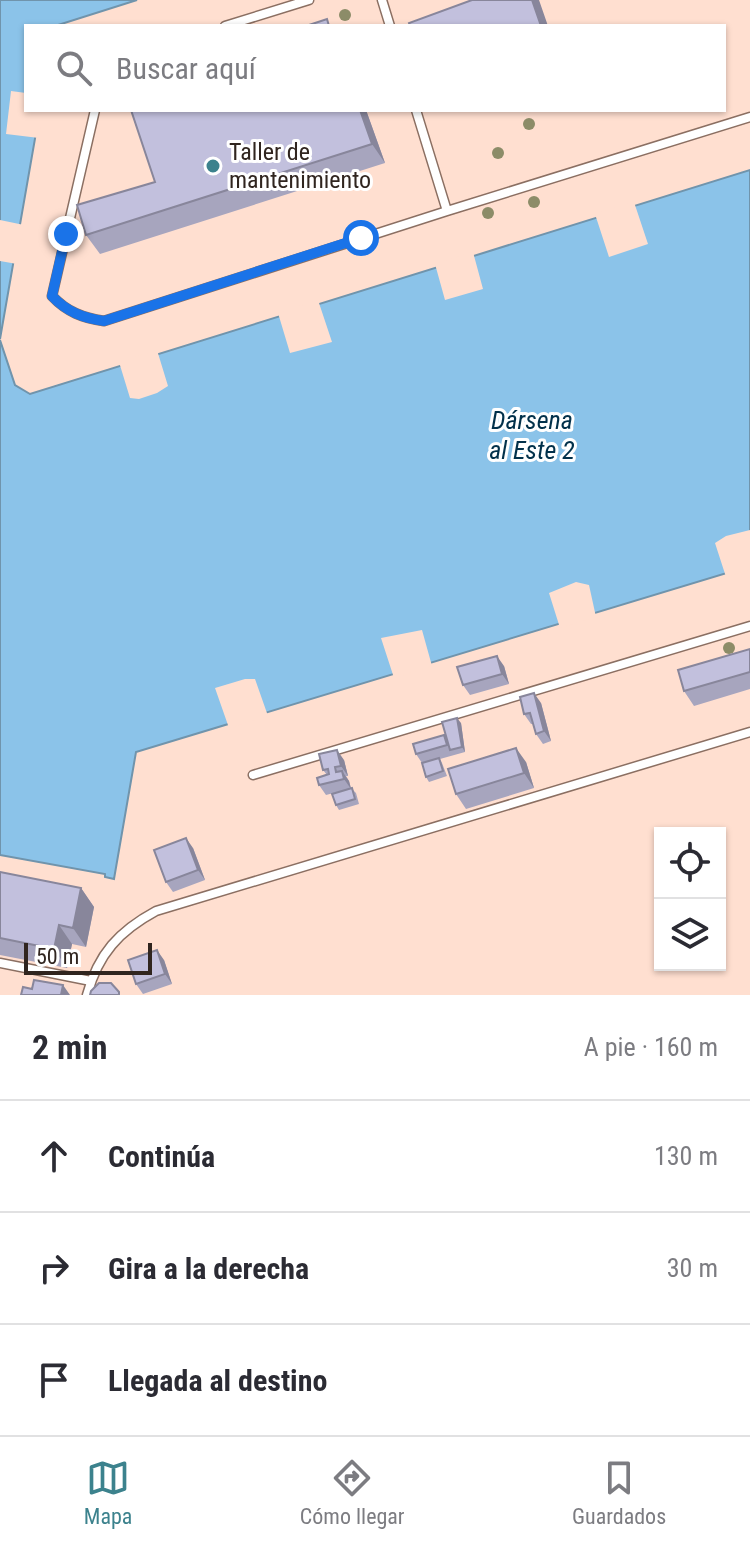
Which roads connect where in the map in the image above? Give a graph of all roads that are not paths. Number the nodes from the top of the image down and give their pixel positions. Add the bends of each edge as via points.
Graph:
1 (309, 0) edge
2 (382, 0) edge
3 (231, 24) edge
4 (389, 24) edge
5 (95, 112) edge
6 (417, 112) edge
7 (750, 117) edge
8 (447, 211) junction
9 (750, 626) edge
10 (750, 732) edge
11 (253, 775) dead end
12 (0, 963) edge
13 (91, 981) junction
14 (87, 995) edge

1 - 3 lane
2 - 4 lane
5 - 8 lane via 52,296 85,318 104,321
6 - 8 lane
7 - 8 lane
9 - 11 lane
10 - 13 lane via 156,911 127,929 103,954
12 - 13 lane
13 - 14 lane

